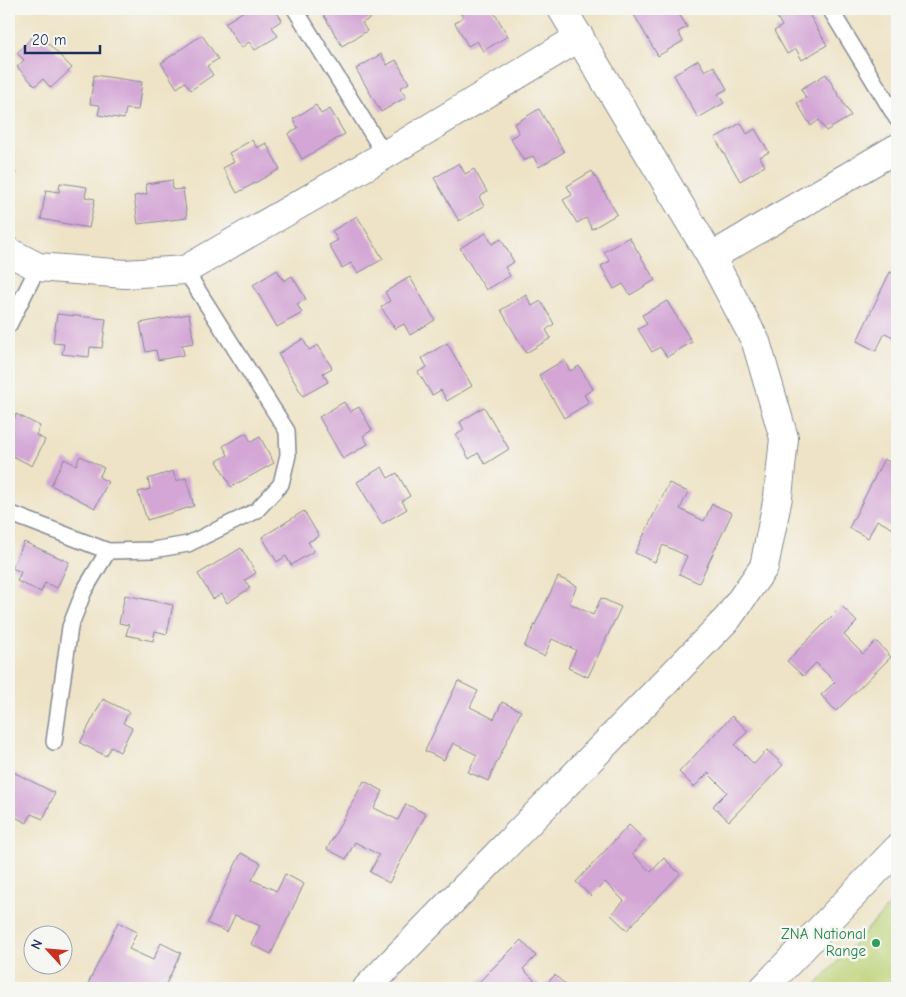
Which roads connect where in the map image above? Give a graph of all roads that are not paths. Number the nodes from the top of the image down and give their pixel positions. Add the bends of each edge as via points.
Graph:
1 (295, 9) edge
2 (562, 9) edge
3 (830, 9) edge
4 (580, 37) junction
5 (897, 119) edge
6 (897, 148) edge
7 (385, 155) junction
8 (9, 252) edge
9 (712, 257) junction
10 (38, 267) junction
11 (185, 270) junction
12 (9, 325) edge
13 (9, 513) edge
14 (108, 551) junction
15 (54, 742) dead end
16 (897, 849) edge
17 (367, 988) edge
18 (764, 988) edge

1 - 7 lane
2 - 4 street
3 - 5 lane
4 - 7 street
4 - 9 street
6 - 9 street
7 - 11 street
8 - 10 street
9 - 17 street via 756,342 784,438 778,497 764,567 728,618
10 - 11 street via 126,274
10 - 12 lane
11 - 14 lane via 288,431 288,455 282,484 256,511 188,544 153,550
13 - 14 lane
14 - 15 lane via 84,591 70,627
16 - 18 street

